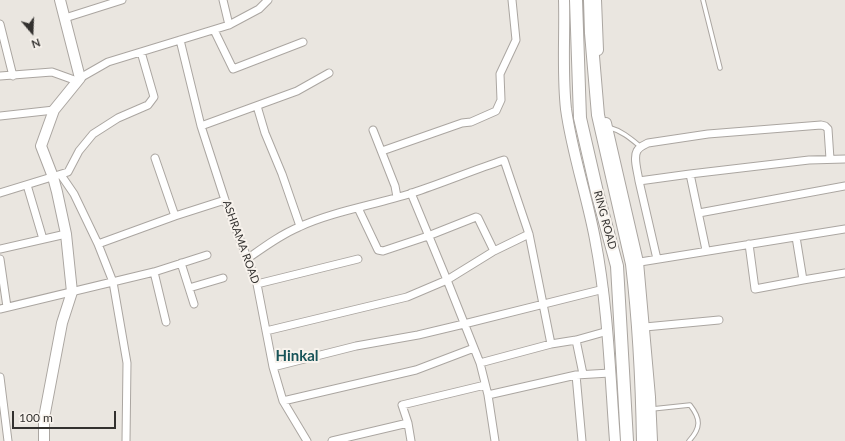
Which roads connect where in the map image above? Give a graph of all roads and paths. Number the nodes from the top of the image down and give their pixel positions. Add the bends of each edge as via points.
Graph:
1 (60, 0) edge
2 (122, 0) edge
3 (224, 0) edge
4 (262, 0) edge
5 (268, 0) edge
6 (512, 0) edge
7 (564, 0) edge
8 (576, 0) edge
9 (590, 0) edge
10 (596, 0) edge
11 (703, 0) edge
12 (259, 9) junction
13 (65, 18) junction
14 (0, 24) edge
15 (229, 25) junction
16 (214, 30) junction
17 (180, 40) junction
18 (303, 42) dead end
19 (141, 52) junction
20 (720, 68) dead end
21 (328, 73) dead end
22 (0, 76) edge
23 (12, 76) junction
24 (79, 80) junction
25 (257, 106) junction
26 (54, 110) junction
27 (0, 116) edge
28 (201, 126) junction
29 (606, 126) junction
30 (373, 130) dead end
31 (641, 147) junction
32 (382, 151) junction
33 (155, 158) dead end
34 (830, 159) junction
35 (845, 159) edge
36 (690, 174) junction
37 (57, 176) junction
38 (639, 181) junction
39 (27, 185) junction
40 (845, 186) edge
41 (0, 193) edge
42 (411, 193) junction
43 (397, 197) junction
44 (225, 200) junction
45 (358, 208) junction
46 (698, 213) junction
47 (175, 216) junction
48 (300, 226) junction
49 (845, 229) edge
50 (66, 234) junction
51 (529, 234) junction
52 (428, 236) junction
53 (796, 238) junction
54 (43, 239) junction
55 (98, 244) junction
56 (749, 244) junction
57 (0, 249) edge
58 (706, 250) junction
59 (494, 251) junction
60 (207, 255) dead end
61 (0, 259) edge
62 (247, 259) junction
63 (358, 259) dead end
64 (658, 259) junction
65 (181, 263) junction
66 (635, 263) junction
67 (154, 272) junction
68 (845, 273) edge
69 (223, 278) dead end
70 (447, 280) junction
71 (803, 280) junction
72 (113, 282) junction
73 (257, 284) junction
74 (189, 288) junction
75 (604, 289) junction
76 (72, 292) junction
77 (194, 304) dead end
78 (543, 304) junction
79 (3, 308) edge
80 (719, 320) dead end
81 (166, 322) dead end
82 (464, 324) junction
83 (645, 327) junction
84 (266, 331) junction
85 (608, 331) junction
86 (576, 340) junction
87 (552, 344) junction
88 (474, 348) junction
89 (480, 363) junction
90 (272, 367) junction
91 (610, 373) junction
92 (580, 374) junction
93 (0, 377) edge
94 (485, 385) junction
95 (488, 395) junction
96 (283, 401) junction
97 (651, 409) junction
98 (408, 423) junction
99 (5, 437) edge
100 (44, 441) edge
101 (126, 441) edge
102 (307, 441) edge
103 (332, 441) edge
104 (411, 441) edge
105 (495, 441) edge
106 (582, 441) edge
107 (615, 441) edge
108 (627, 441) edge
109 (643, 441) edge
110 (652, 441) edge
111 (689, 441) edge

1 - 13 street
2 - 13 street
3 - 15 street
4 - 12 street
5 - 12 street
6 - 32 street via 516,40 500,74 501,100 496,111 471,122
7 - 75 street via 566,109
8 - 108 highway, RING ROAD via 580,118 617,266
9 - 66 highway, RING ROAD via 598,115
10 - 29 street via 600,89
11 - 20 lane
12 - 15 street
13 - 24 street
14 - 23 street
15 - 16 street
16 - 17 street
16 - 18 street via 233,69
17 - 19 street
17 - 28 street, ASHRAMA ROAD
19 - 24 street via 108,62
19 - 37 street via 154,97 148,105 112,121 92,134 68,172
21 - 25 street via 297,91
22 - 23 street
23 - 24 street via 52,72
24 - 26 street
25 - 28 street
25 - 48 street
26 - 27 street
26 - 37 street via 41,146
28 - 44 street, ASHRAMA ROAD
29 - 31 lane via 619,130
29 - 66 street
30 - 32 street
31 - 34 street via 648,143 708,134 821,125 828,129
31 - 38 street via 635,156
32 - 43 street
33 - 47 street
34 - 35 street
34 - 36 street
36 - 38 street
36 - 46 street
37 - 39 street
37 - 50 street
37 - 55 street via 74,194
38 - 64 street
39 - 41 street
39 - 54 street
40 - 46 street
42 - 43 street
42 - 51 street via 504,160
42 - 52 street
43 - 45 street
44 - 47 street
44 - 62 street, ASHRAMA ROAD
45 - 48 street
45 - 52 street via 378,250 383,251
46 - 58 street
47 - 55 street
48 - 62 street via 270,242
49 - 53 street
50 - 54 street
50 - 76 street
51 - 59 street
51 - 78 street
52 - 59 street via 476,217
52 - 70 street
53 - 56 street
53 - 71 street
54 - 57 street
55 - 72 street
56 - 58 street
56 - 71 street via 755,289
58 - 64 street
59 - 70 street
60 - 65 street
61 - 79 street
62 - 73 street, ASHRAMA ROAD
63 - 73 street
64 - 66 street
65 - 67 street
65 - 74 street
66 - 83 street
66 - 109 highway, RING ROAD via 642,372
67 - 72 street
67 - 81 street
68 - 71 street
69 - 74 street
70 - 82 street
70 - 84 street via 407,297
72 - 76 street
72 - 101 street via 127,363
73 - 84 street, ASHRAMA ROAD
74 - 77 street
75 - 78 street
75 - 85 street
76 - 79 street
76 - 100 street via 62,323 44,418
78 - 82 street
78 - 87 street
80 - 83 street
82 - 88 street
82 - 90 street via 356,346
83 - 97 street
84 - 90 street, ASHRAMA ROAD
85 - 86 street
85 - 91 street
86 - 87 street
86 - 92 street
87 - 89 street
88 - 89 street
88 - 96 street via 416,370
89 - 94 street
90 - 96 street, ASHRAMA ROAD
91 - 92 street
91 - 107 street
92 - 95 street
92 - 106 street
93 - 99 street
94 - 95 street
94 - 98 street via 402,405
95 - 105 street
96 - 102 street, ASHRAMA ROAD
97 - 110 street
97 - 111 lane via 690,406 696,413 698,423 696,433
98 - 103 street
98 - 104 street

